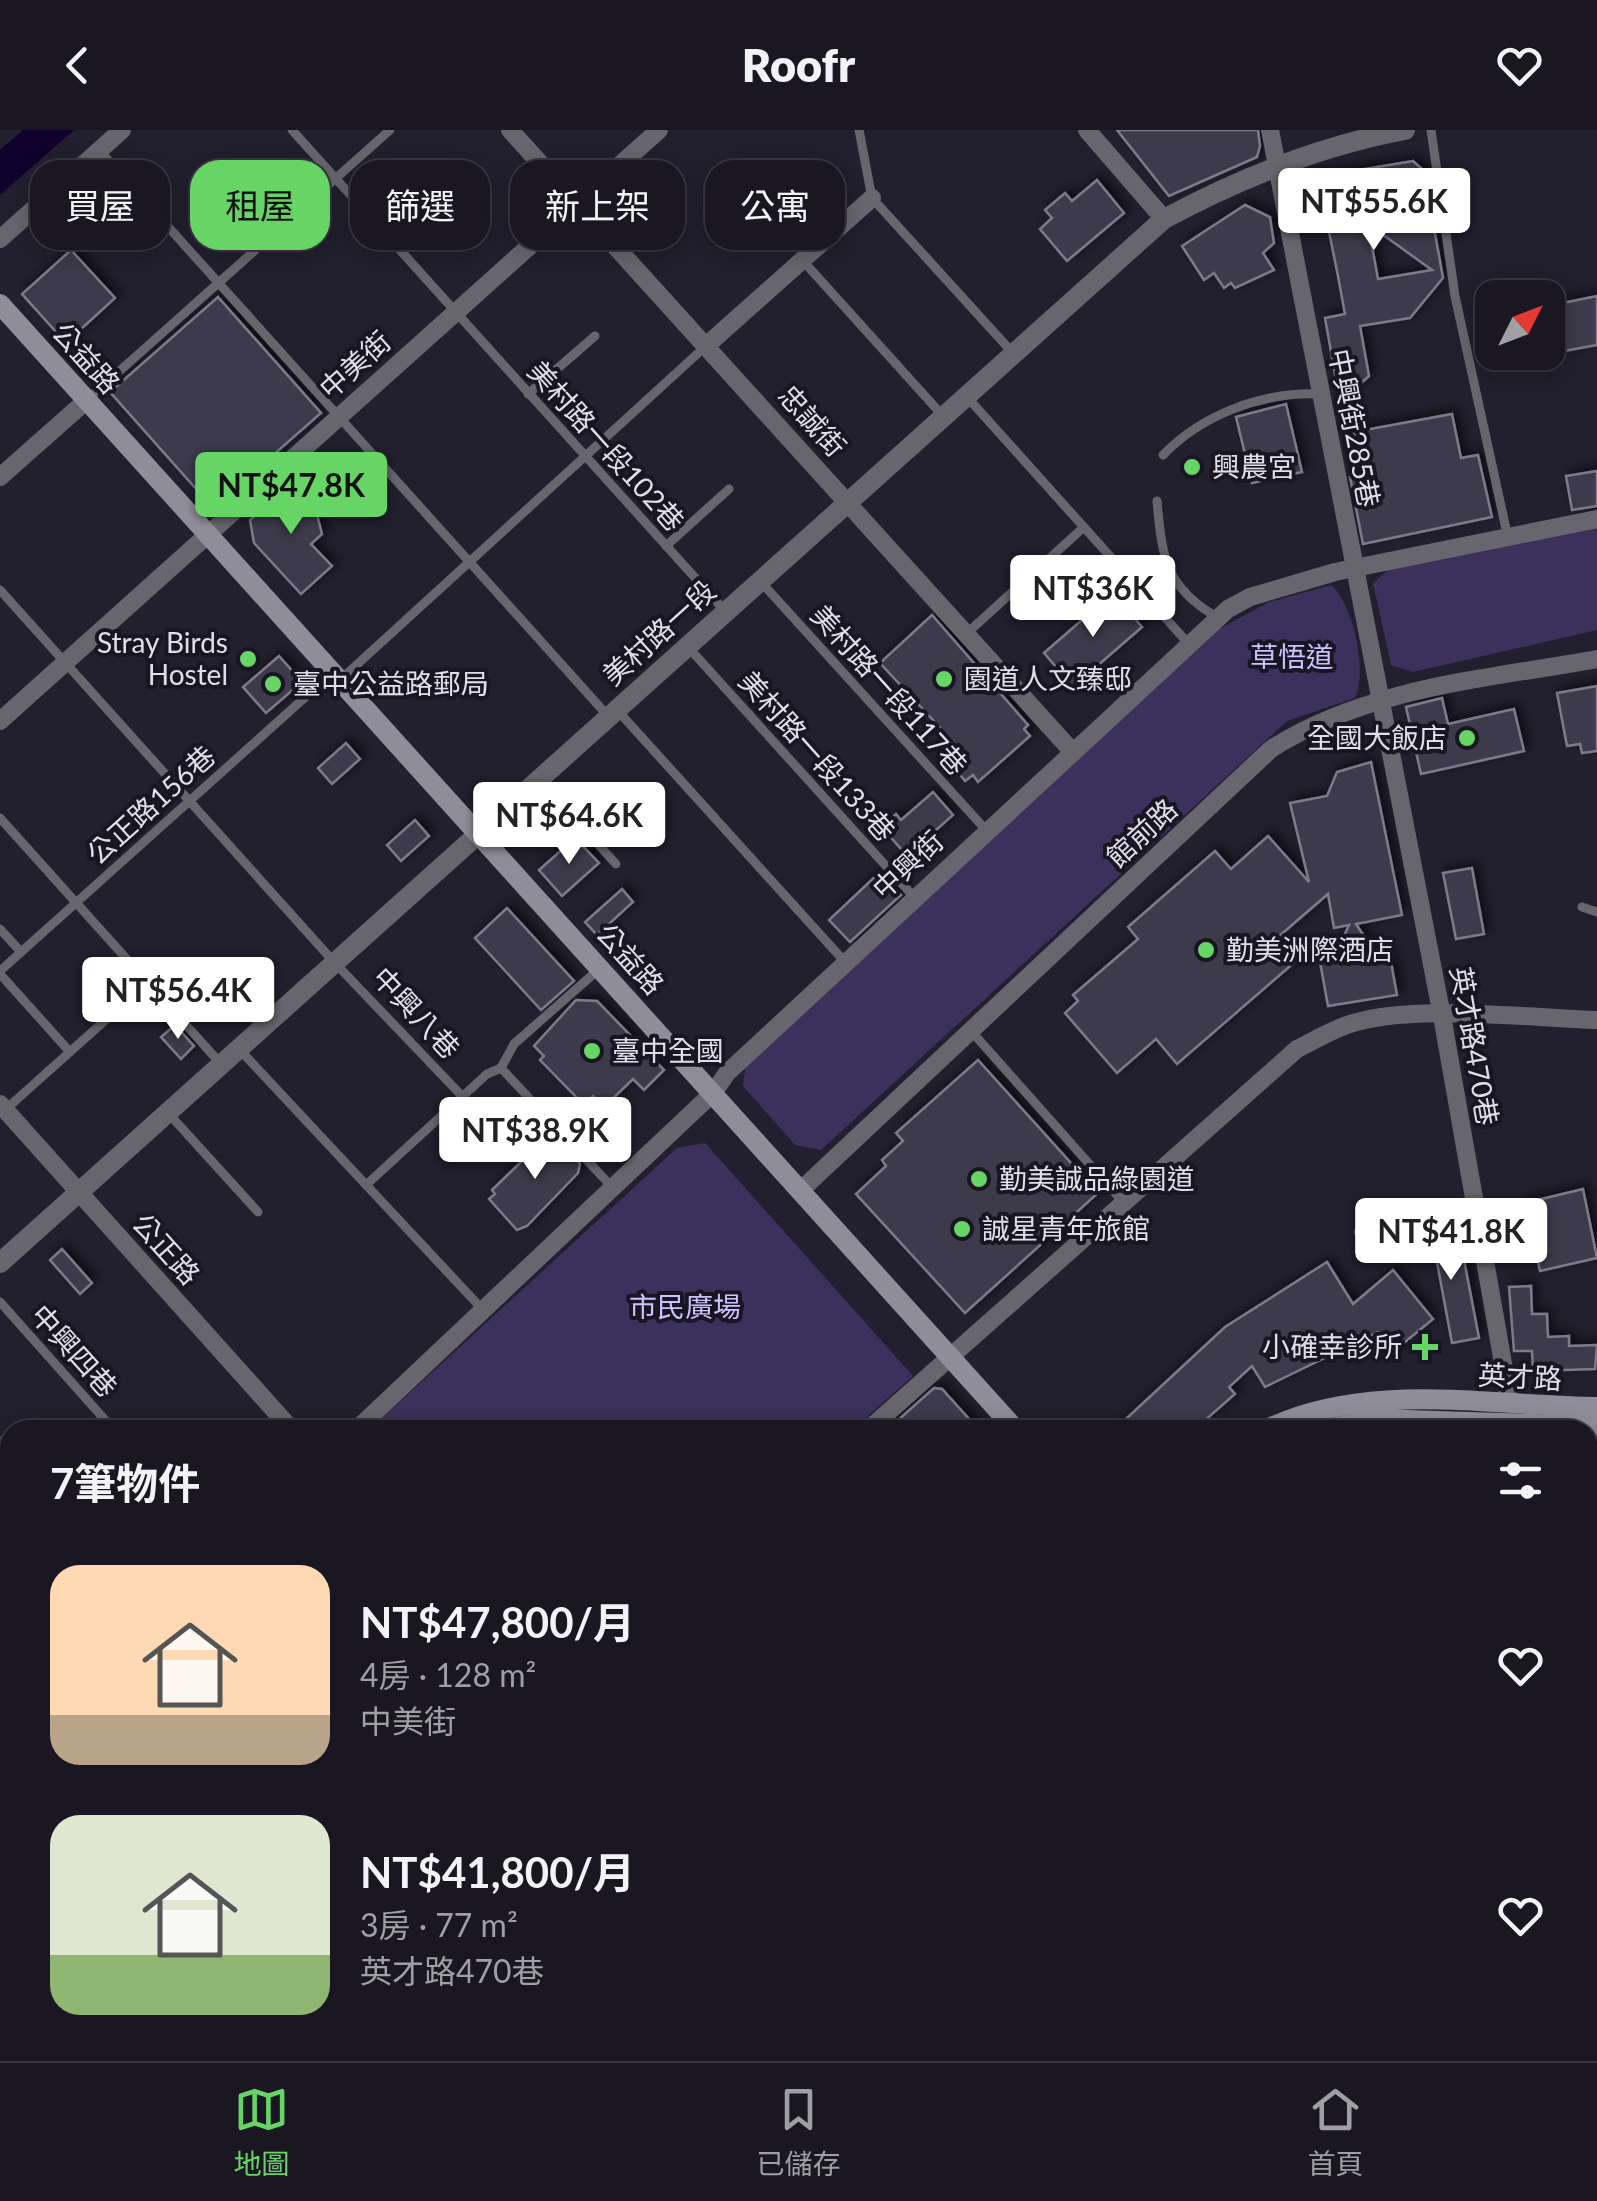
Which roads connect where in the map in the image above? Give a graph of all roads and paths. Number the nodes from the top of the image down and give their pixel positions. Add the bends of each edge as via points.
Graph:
1 (122, 130) edge
2 (292, 130) edge
3 (390, 130) edge
4 (510, 130) edge
5 (659, 130) edge
6 (859, 130) edge
7 (1087, 130) edge
8 (1270, 130) edge
9 (1399, 130) edge
10 (1430, 130) edge
11 (99, 150) junction
12 (538, 160) edge
13 (625, 160) edge
14 (1278, 166) junction
15 (336, 179) junction
16 (872, 198) junction
17 (1164, 220) junction
18 (0, 239) edge
19 (524, 250) edge
20 (620, 250) edge
21 (804, 262) junction
22 (219, 283) junction
23 (0, 304) edge
24 (454, 312) junction
25 (595, 336) dead end
26 (707, 345) junction
27 (1012, 353) junction
28 (528, 394) junction
29 (1319, 394) junction
30 (966, 395) junction
31 (87, 400) junction
32 (339, 416) junction
33 (942, 416) junction
34 (584, 455) junction
35 (1164, 455) dead end
36 (0, 477) edge
37 (729, 489) dead end
38 (847, 501) junction
39 (1157, 501) dead end
40 (1597, 519) edge
41 (1084, 527) junction
42 (208, 534) junction
43 (1508, 538) junction
44 (666, 546) junction
45 (469, 561) junction
46 (1353, 568) junction
47 (760, 580) junction
48 (0, 590) edge
49 (725, 611) junction
50 (1217, 618) junction
51 (966, 634) junction
52 (1187, 642) junction
53 (686, 646) junction
54 (1597, 659) edge
55 (65, 662) junction
56 (336, 676) junction
57 (1378, 701) junction
58 (612, 712) junction
59 (0, 721) edge
60 (1071, 750) junction
61 (538, 778) junction
62 (189, 800) junction
63 (0, 818) edge
64 (986, 830) junction
65 (478, 832) junction
66 (616, 864) dead end
67 (914, 898) junction
68 (76, 903) junction
69 (1582, 906) dead end
70 (1597, 912) edge
71 (0, 928) edge
72 (21, 952) junction
73 (334, 962) junction
74 (844, 962) junction
75 (600, 968) junction
76 (0, 973) edge
77 (148, 982) junction
78 (1442, 1016) junction
79 (1597, 1020) edge
80 (972, 1032) junction
81 (238, 1048) junction
82 (70, 1052) junction
83 (221, 1064) junction
84 (501, 1068) junction
85 (714, 1092) junction
86 (462, 1096) junction
87 (3, 1107) edge
88 (168, 1112) junction
89 (366, 1185) junction
90 (614, 1188) junction
91 (802, 1189) junction
92 (78, 1192) junction
93 (1123, 1202) junction
94 (258, 1212) dead end
95 (1475, 1216) junction
96 (1358, 1232) dead end
97 (0, 1263) edge
98 (0, 1302) edge
99 (484, 1311) junction
100 (950, 1356) junction
101 (1510, 1403) junction
102 (1597, 1407) edge
103 (105, 1420) edge
104 (283, 1420) edge
105 (367, 1420) edge
106 (879, 1420) edge
107 (1007, 1420) edge
108 (1289, 1420) edge
109 (1387, 1420) edge
110 (1422, 1420) edge

1 - 11 street
2 - 15 lane, 美村路一段102巷
3 - 15 lane
4 - 12 street, 忠誠街
5 - 13 street, 中美街
6 - 16 lane
7 - 17 street
8 - 14 street, 中興街285巷
9 - 14 street, 美村路一段
10 - 43 lane via 1455,296
11 - 18 street
11 - 22 lane
14 - 17 street, 美村路一段
14 - 29 street, 中興街285巷
15 - 22 lane
15 - 24 lane, 美村路一段102巷
16 - 21 street
16 - 27 lane
17 - 27 street, 美村路一段
19 - 24 street, 中美街
20 - 26 street, 忠誠街
21 - 26 street
21 - 33 lane
22 - 31 lane
22 - 32 lane
23 - 31 main road, 公益路
24 - 28 lane, 美村路一段102巷
24 - 32 street, 中美街
25 - 28 lane
26 - 34 lane, 公正路156巷
26 - 38 street, 忠誠街
27 - 30 street, 美村路一段
28 - 34 lane, 美村路一段102巷
29 - 35 lane via 1223,411
29 - 46 street, 中興街285巷
30 - 33 street, 美村路一段
30 - 41 lane
31 - 36 street
31 - 42 main road, 公益路
32 - 42 street, 中美街
32 - 45 lane
33 - 38 street, 美村路一段
34 - 44 lane, 美村路一段102巷
34 - 45 lane, 公正路156巷
37 - 44 lane
38 - 47 street, 美村路一段
38 - 51 street, 忠誠街
39 - 50 lane via 1178,591
40 - 43 street, 中興街
41 - 51 lane
41 - 52 lane
42 - 55 street, 中美街
42 - 56 main road, 公益路
43 - 46 street, 中興街
44 - 49 lane, 美村路一段102巷
45 - 56 lane, 公正路156巷
45 - 58 lane
46 - 50 street, 中興街 via 1250,596
46 - 57 street, 中興街285巷
47 - 49 street, 美村路一段
47 - 64 lane, 美村路一段117巷
48 - 55 lane, 中興八巷
49 - 53 street, 美村路一段
50 - 52 street, 中興街
51 - 60 street, 忠誠街
52 - 60 street, 中興街
53 - 58 street, 美村路一段
53 - 67 lane, 美村路一段133巷
54 - 57 street, 館前路
55 - 59 street, 中美街
55 - 62 lane, 中興八巷
56 - 62 lane, 公正路156巷
56 - 65 main road, 公益路
57 - 78 street, 英才路470巷
57 - 80 street, 館前路 via 1272,748
58 - 61 street, 美村路一段
58 - 74 lane
60 - 64 street, 中興街
61 - 65 street, 美村路一段
61 - 66 lane
62 - 68 lane, 公正路156巷
62 - 73 lane, 中興八巷
63 - 68 lane
64 - 67 street, 中興街
65 - 73 street, 美村路一段
65 - 75 main road, 公益路
67 - 74 street, 中興街
68 - 72 lane, 公正路156巷
68 - 77 lane
69 - 70 lane
71 - 72 lane
72 - 76 lane, 公正路156巷
73 - 81 street, 美村路一段
73 - 86 lane, 中興八巷
74 - 85 street, 中興街
75 - 84 lane, 中興八巷 via 514,1044
75 - 85 main road, 公益路
76 - 82 lane
77 - 82 lane
77 - 83 lane
78 - 79 street
78 - 93 street via 1348,1024 1297,1049
78 - 95 street, 英才路470巷
80 - 91 street, 館前路
80 - 93 lane
81 - 83 street, 美村路一段
81 - 89 lane
82 - 87 lane
83 - 88 street, 美村路一段
84 - 86 lane, 中興八巷
84 - 90 lane
85 - 90 street, 中興街
85 - 91 main road, 公益路
86 - 89 lane, 中興八巷
87 - 92 street, 公正路
88 - 92 street, 美村路一段
88 - 94 lane
89 - 99 lane
90 - 99 street, 中興街
91 - 100 main road, 公益路
92 - 97 street, 美村路一段
92 - 104 street, 公正路
93 - 100 street
95 - 96 lane
95 - 101 street, 英才路470巷
98 - 103 lane, 中興四巷
99 - 105 street, 中興街
100 - 106 street
100 - 107 main road, 公益路
101 - 102 main road, 英才路
101 - 108 main road, 英才路 via 1368,1401
109 - 110 main road, 英才路

